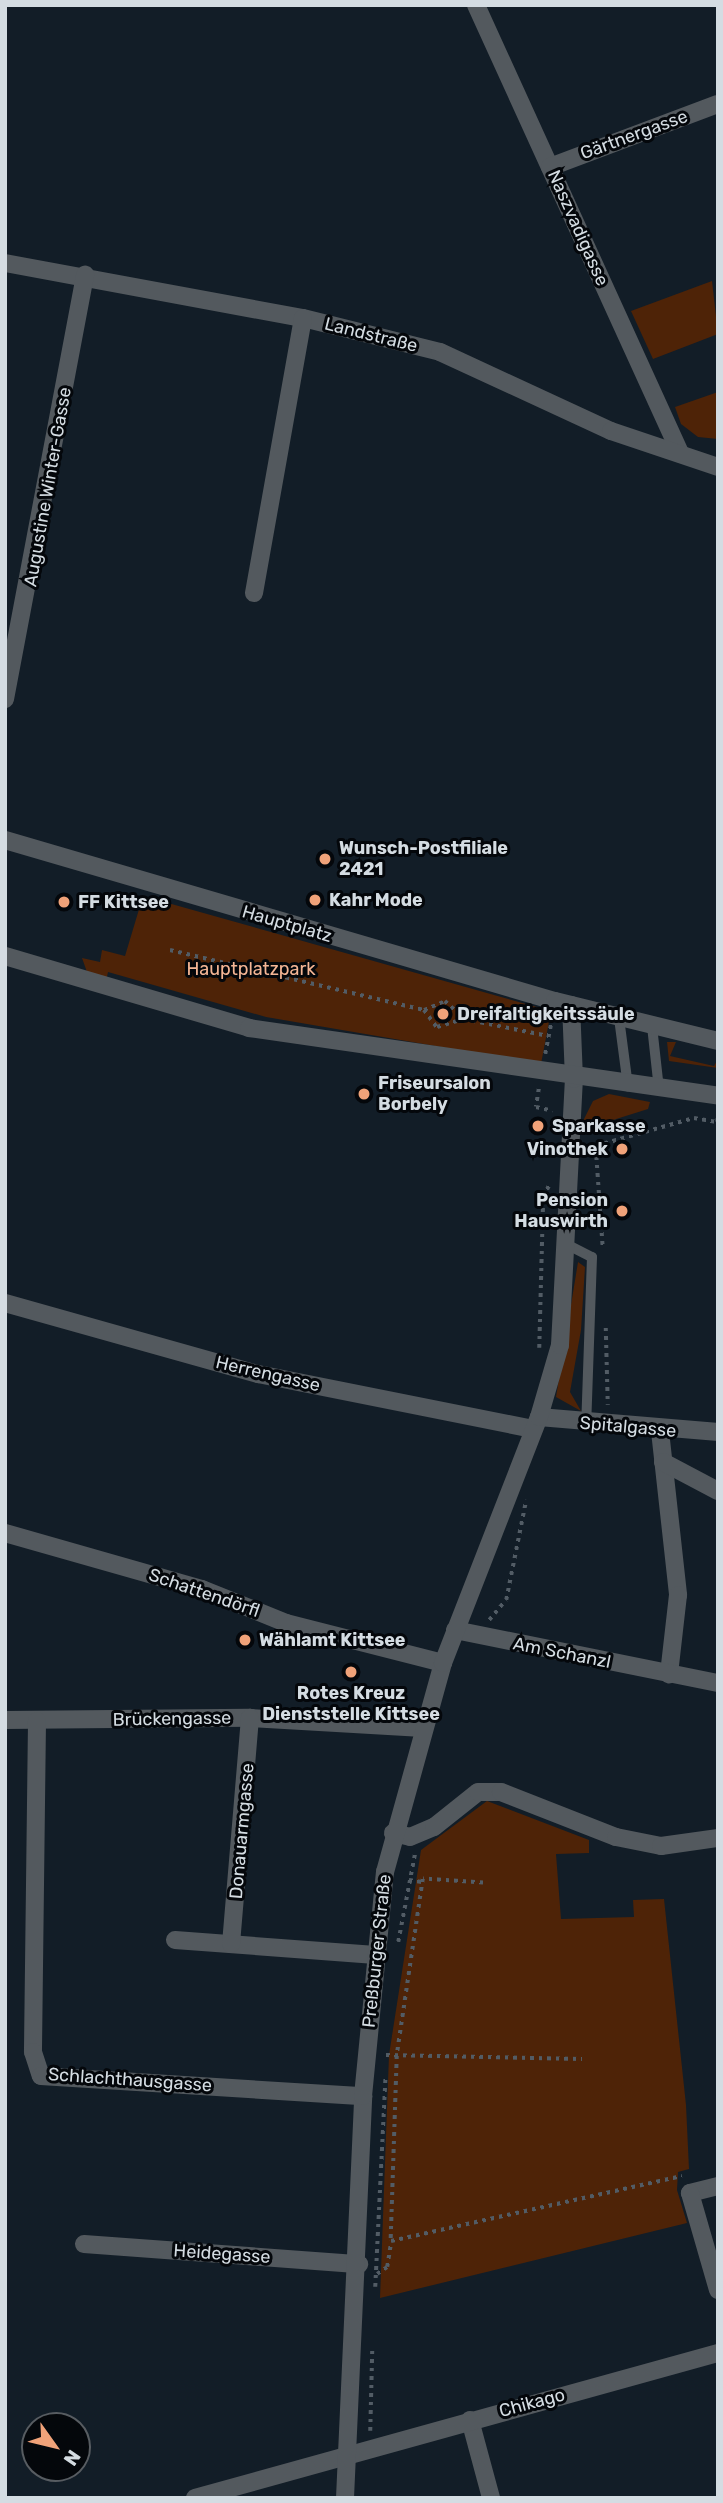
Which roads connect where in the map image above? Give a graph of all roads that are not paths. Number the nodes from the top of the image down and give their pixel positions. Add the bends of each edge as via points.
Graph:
1 (477, 5) edge
2 (718, 104) edge
3 (550, 167) junction
4 (5, 263) edge
5 (85, 274) junction
6 (303, 318) junction
7 (679, 451) junction
8 (718, 467) edge
9 (254, 593) dead end
10 (5, 699) edge
11 (5, 840) edge
12 (5, 956) edge
13 (563, 1003) junction
14 (620, 1018) junction
15 (652, 1026) junction
16 (718, 1041) edge
17 (574, 1079) junction
18 (628, 1086) junction
19 (660, 1089) junction
20 (718, 1096) edge
21 (568, 1245) junction
22 (5, 1303) edge
23 (536, 1423) junction
24 (586, 1425) junction
25 (660, 1431) junction
26 (718, 1432) edge
27 (663, 1462) junction
28 (718, 1491) edge
29 (5, 1533) edge
30 (455, 1630) junction
31 (443, 1663) junction
32 (669, 1674) junction
33 (718, 1684) edge
34 (250, 1718) junction
35 (5, 1720) edge
36 (37, 1721) junction
37 (423, 1728) junction
38 (393, 1833) junction
39 (718, 1838) edge
40 (175, 1940) dead end
41 (231, 1944) junction
42 (374, 1955) junction
43 (363, 2096) junction
44 (718, 2186) edge
45 (84, 2244) dead end
46 (359, 2264) junction
47 (718, 2290) edge
48 (718, 2353) edge
49 (470, 2420) junction
50 (346, 2454) junction
51 (195, 2498) edge
52 (345, 2498) edge
53 (491, 2498) edge

1 - 3 street, Naszvadigasse
2 - 3 street, Gärtnergasse
3 - 7 street, Naszvadigasse
4 - 5 street, Landstraße
5 - 6 street, Landstraße
5 - 10 street, Augustine Winter-Gasse
6 - 7 street, Landstraße via 440,352 611,431
6 - 9 street
7 - 8 street, Landstraße
11 - 13 street, Hauptplatz
12 - 17 street via 249,1028
13 - 14 street, Hauptplatz
13 - 17 street
14 - 15 street, Hauptplatz
14 - 18 lane
15 - 16 street, Hauptplatz
15 - 19 lane
17 - 18 street
17 - 21 street, Preßburger Straße
18 - 19 street
19 - 20 street
21 - 23 street, Preßburger Straße via 560,1345
21 - 24 lane via 593,1257
22 - 23 street, Herrengasse via 258,1374
23 - 24 street, Spitalgasse
23 - 30 street, Preßburger Straße
24 - 25 street, Spitalgasse
25 - 26 street, Spitalgasse
25 - 27 street
27 - 28 street
27 - 32 street via 678,1594
29 - 31 street, Schattendörfl via 202,1588 286,1623
30 - 31 street, Preßburger Straße
30 - 32 street, Am Schanzl
31 - 37 street, Preßburger Straße
32 - 33 street, Am Schanzl
34 - 36 street, Brückengasse
34 - 37 street, Brückengasse
34 - 41 street, Donauarmgasse
35 - 36 street, Brückengasse
36 - 43 street, Schlachthausgasse via 33,2052 41,2076
37 - 38 street, Preßburger Straße
38 - 39 street via 417,1834 478,1791 501,1792 571,1824 628,1840 661,1846
38 - 42 street, Preßburger Straße
40 - 41 street
41 - 42 street
42 - 43 street, Preßburger Straße
43 - 46 street, Preßburger Straße
44 - 47 street via 690,2193
45 - 46 street, Heidegasse
46 - 50 street, Preßburger Straße
48 - 49 street, Chikago
49 - 50 street, Chikago
49 - 53 street
50 - 51 street, Chikago
50 - 52 street, Preßburger Straße

